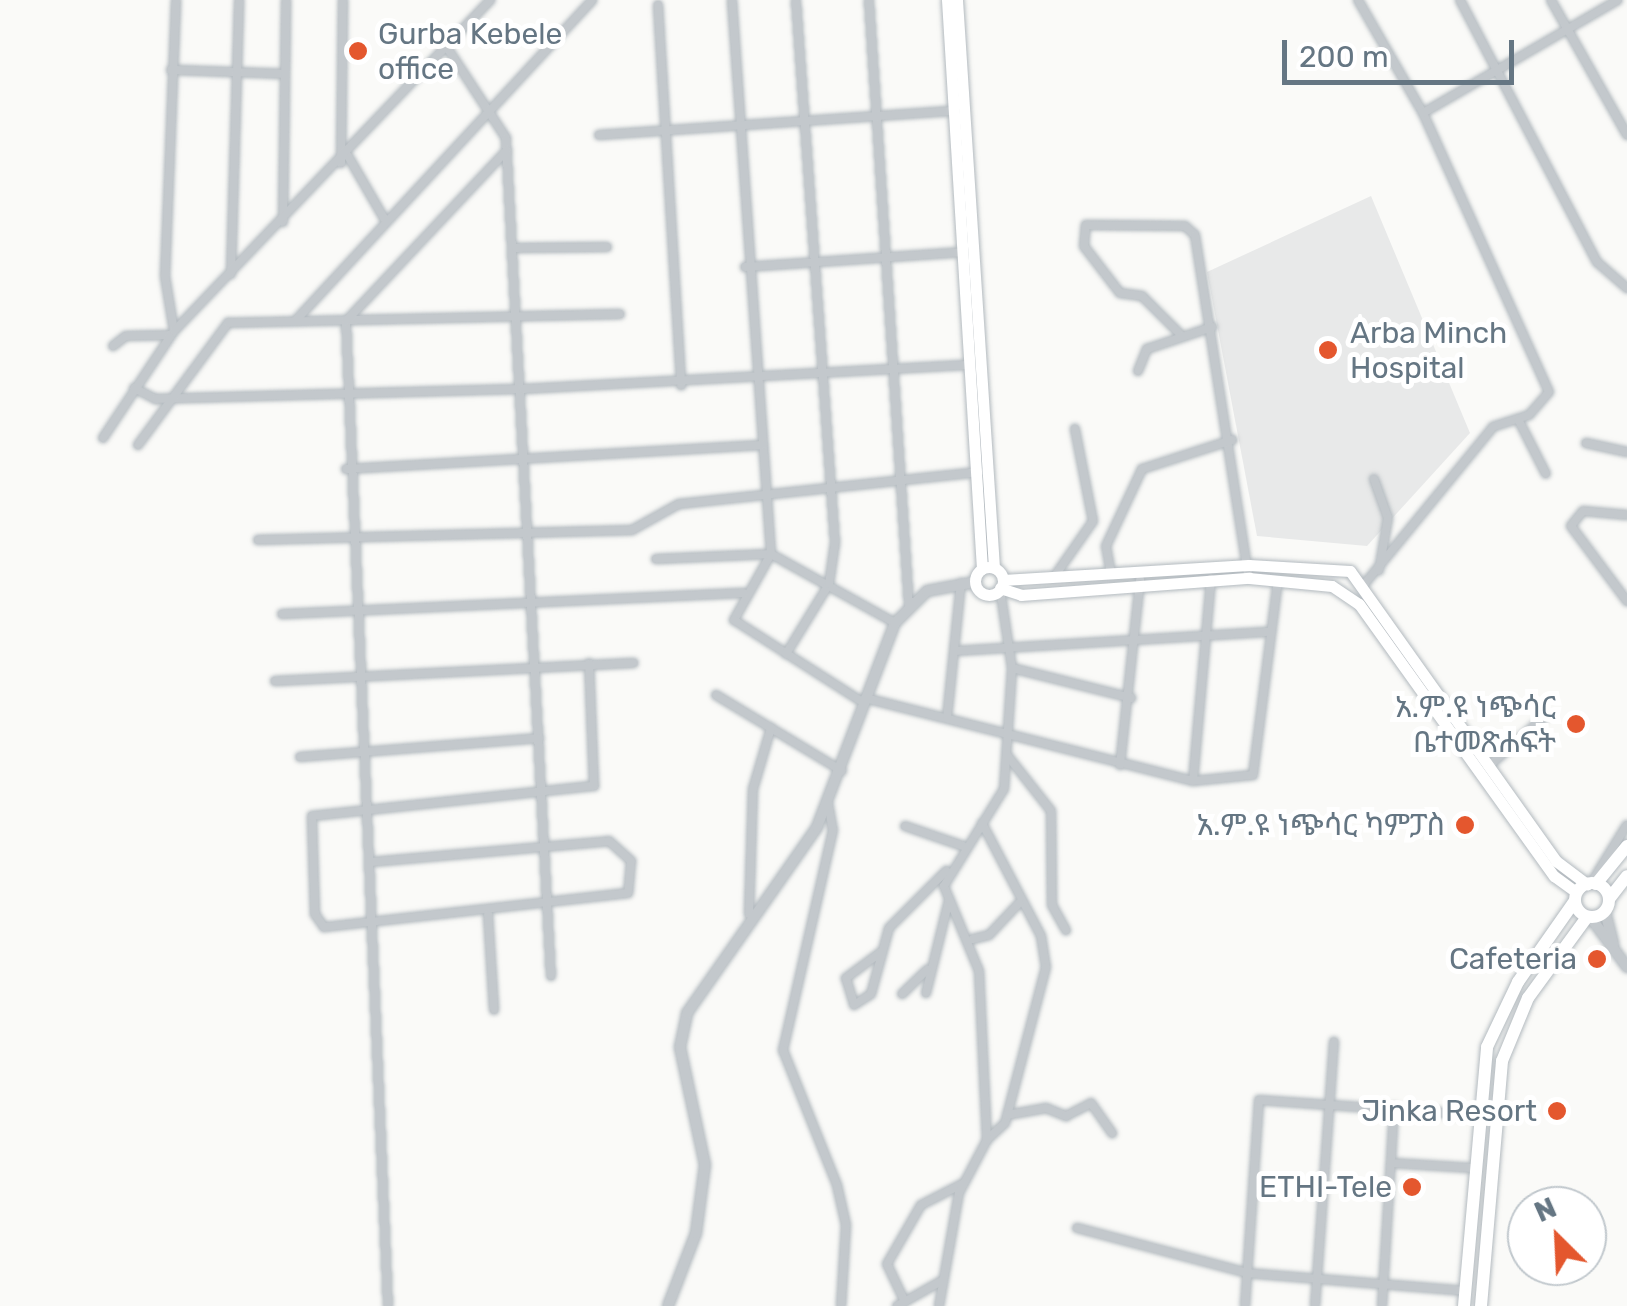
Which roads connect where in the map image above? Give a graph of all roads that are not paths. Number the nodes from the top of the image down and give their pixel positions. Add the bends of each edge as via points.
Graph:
1 (176, 0) edge
2 (240, 0) edge
3 (286, 0) edge
4 (343, 0) edge
5 (490, 0) edge
6 (592, 0) edge
7 (732, 0) edge
8 (796, 0) edge
9 (869, 0) edge
10 (947, 0) edge
11 (957, 0) edge
12 (1358, 0) edge
13 (1460, 0) edge
14 (1551, 0) edge
15 (1618, 0) edge
16 (658, 5) dead end
17 (1566, 29) junction
18 (446, 46) junction
19 (171, 70) junction
20 (1496, 71) junction
21 (237, 74) junction
22 (284, 74) junction
23 (490, 110) junction
24 (954, 111) junction
25 (873, 113) junction
26 (1423, 113) junction
27 (802, 119) junction
28 (736, 126) junction
29 (668, 130) junction
30 (599, 135) dead end
31 (1627, 135) edge
32 (507, 150) junction
33 (344, 160) junction
34 (384, 220) junction
35 (282, 222) junction
36 (607, 247) dead end
37 (516, 248) junction
38 (964, 252) junction
39 (886, 256) junction
40 (813, 262) junction
41 (745, 267) junction
42 (231, 274) junction
43 (1627, 288) edge
44 (620, 314) dead end
45 (520, 317) junction
46 (296, 320) junction
47 (346, 321) junction
48 (1212, 327) junction
49 (172, 333) junction
50 (1181, 335) junction
51 (113, 346) dead end
52 (977, 365) junction
53 (891, 370) junction
54 (1138, 371) dead end
55 (822, 375) junction
56 (752, 380) junction
57 (682, 385) junction
58 (134, 388) junction
59 (343, 388) junction
60 (523, 389) junction
61 (165, 398) junction
62 (1519, 421) junction
63 (1075, 429) dead end
64 (103, 438) dead end
65 (1232, 440) junction
66 (1586, 443) dead end
67 (138, 445) dead end
68 (762, 445) junction
69 (1627, 452) edge
70 (525, 454) junction
71 (346, 468) junction
72 (978, 472) junction
73 (1546, 474) dead end
74 (900, 478) junction
75 (1374, 479) dead end
76 (831, 490) junction
77 (771, 500) junction
78 (1627, 516) edge
79 (528, 526) junction
80 (354, 539) junction
81 (258, 540) dead end
82 (771, 554) junction
83 (656, 558) dead end
84 (988, 568) junction
85 (1379, 570) junction
86 (1249, 572) junction
87 (1111, 574) junction
88 (1054, 577) junction
89 (1140, 580) junction
90 (1210, 580) junction
91 (961, 581) junction
92 (1278, 581) junction
93 (975, 582) junction
94 (829, 584) junction
95 (1001, 586) junction
96 (1361, 588) junction
97 (744, 592) junction
98 (530, 599) junction
99 (1627, 602) edge
100 (909, 606) junction
101 (361, 610) junction
102 (282, 614) dead end
103 (894, 623) junction
104 (1208, 629) junction
105 (1269, 632) junction
106 (1137, 644) junction
107 (1395, 644) junction
108 (955, 651) junction
109 (1010, 651) junction
110 (786, 654) junction
111 (589, 663) junction
112 (634, 663) dead end
113 (534, 668) junction
114 (1012, 668) junction
115 (1415, 672) junction
116 (364, 675) junction
117 (275, 682) dead end
118 (716, 695) dead end
119 (860, 698) junction
120 (1131, 698) junction
121 (1544, 717) dead end
122 (947, 718) junction
123 (771, 728) junction
124 (1008, 736) junction
125 (539, 738) junction
126 (365, 747) junction
127 (1007, 755) junction
128 (300, 757) dead end
129 (1120, 765) junction
130 (1490, 765) junction
131 (842, 771) junction
132 (1193, 781) junction
133 (541, 796) junction
134 (828, 803) junction
135 (367, 806) junction
136 (982, 823) junction
137 (1627, 825) edge
138 (905, 826) dead end
139 (963, 846) junction
140 (1627, 846) edge
141 (540, 851) junction
142 (371, 862) junction
143 (954, 865) junction
144 (1627, 876) edge
145 (1585, 889) junction
146 (949, 900) junction
147 (1019, 903) junction
148 (1607, 905) junction
149 (546, 908) junction
150 (488, 914) junction
151 (749, 914) junction
152 (1589, 917) junction
153 (373, 922) junction
154 (1066, 930) dead end
155 (973, 938) junction
156 (1614, 950) junction
157 (881, 952) junction
158 (1627, 967) edge
159 (927, 970) junction
160 (551, 976) dead end
161 (926, 993) dead end
162 (902, 994) dead end
163 (494, 1010) dead end
164 (1334, 1042) dead end
165 (1328, 1102) junction
166 (1394, 1107) junction
167 (1008, 1114) junction
168 (1475, 1115) junction
169 (1112, 1134) dead end
170 (987, 1140) junction
171 (1391, 1163) junction
172 (1472, 1168) junction
173 (964, 1183) junction
174 (1470, 1200) junction
175 (1488, 1202) junction
176 (1077, 1228) dead end
177 (1247, 1273) junction
178 (947, 1276) junction
179 (1317, 1280) junction
180 (1384, 1286) junction
181 (1465, 1291) junction
182 (901, 1304) edge
183 (388, 1306) edge
184 (668, 1306) edge
185 (841, 1306) edge
186 (938, 1306) edge
187 (1245, 1306) edge
188 (1316, 1306) edge
189 (1382, 1306) edge
190 (1464, 1306) edge
191 (1481, 1306) edge

1 - 19 street
2 - 21 street
3 - 22 street
4 - 33 street
5 - 18 street
6 - 23 street
7 - 28 street
8 - 27 street
9 - 25 street
10 - 24 main road
11 - 52 main road
12 - 26 street
13 - 20 street
14 - 17 street
15 - 17 street
16 - 29 street
17 - 20 street
17 - 31 street
18 - 23 street
18 - 33 street
19 - 21 street
19 - 49 street via 165,276
20 - 26 street
20 - 43 street via 1597,262
21 - 22 street
21 - 42 street
22 - 35 street
23 - 32 street
23 - 34 street
24 - 25 street
24 - 38 main road
25 - 27 street
25 - 39 street
26 - 62 street via 1547,371 1549,392
27 - 28 street
27 - 40 street
28 - 29 street
28 - 41 street
29 - 30 street
29 - 57 street
32 - 37 street
32 - 47 street
33 - 34 street
33 - 35 street
34 - 46 street
35 - 42 street
36 - 37 street
37 - 45 street
38 - 39 street
38 - 52 main road
39 - 40 street
39 - 53 street
40 - 41 street
40 - 55 street
41 - 56 street
42 - 49 street
44 - 45 street
45 - 47 street
45 - 60 street
46 - 47 street
46 - 61 street via 228,323
47 - 59 street
48 - 50 street
48 - 50 street via 1191,228 1086,225 1084,246 1120,293 1142,296
48 - 65 street
49 - 51 street via 126,336
49 - 58 street
50 - 54 street via 1147,349
52 - 53 street
52 - 72 main road
52 - 84 main road
53 - 55 street
53 - 74 street
55 - 56 street
55 - 76 street
56 - 57 street
56 - 68 street
57 - 60 street
58 - 61 street
58 - 64 street
59 - 60 street
59 - 61 street
59 - 71 street
60 - 70 street
61 - 67 street
62 - 73 street
62 - 85 street via 1493,427
63 - 88 street via 1092,521
65 - 86 street
65 - 87 street via 1142,469 1106,546
66 - 69 street
68 - 70 street via 638,458
68 - 77 street
70 - 71 street
70 - 79 street
71 - 80 street
72 - 74 street
72 - 84 main road
74 - 76 street
74 - 100 street
75 - 85 street via 1388,518
76 - 77 street
76 - 94 street
77 - 79 street via 679,504 632,530
77 - 82 street
78 - 99 street via 1583,511 1571,526
79 - 80 street
79 - 98 street
80 - 81 street
80 - 101 street
82 - 83 street
82 - 94 street
82 - 97 street
84 - 93 main road
84 - 95 main road
85 - 96 street
86 - 87 main road
86 - 90 main road
86 - 92 main road
86 - 96 main road via 1328,565 1350,571
87 - 88 main road
88 - 95 main road
89 - 90 main road
89 - 95 main road via 1021,595
89 - 106 street
90 - 104 street
91 - 93 street
91 - 100 street
91 - 108 street
92 - 105 street
92 - 107 main road via 1348,595
93 - 95 main road via 983,593
94 - 103 street
94 - 110 street
95 - 109 street
96 - 107 main road
97 - 98 street
97 - 110 street via 736,624
98 - 101 street
98 - 113 street
100 - 103 street
101 - 102 street
101 - 116 street
103 - 119 street
104 - 105 street
104 - 106 street
104 - 132 street
105 - 132 street via 1253,775
106 - 109 street
106 - 120 street
107 - 115 main road
108 - 109 street
108 - 122 street
109 - 114 street
110 - 119 street
111 - 112 street
111 - 113 street
111 - 133 street via 594,786
113 - 116 street
113 - 125 street
114 - 120 street
114 - 124 street
115 - 130 main road
115 - 145 main road via 1554,876
116 - 117 street
116 - 126 street
118 - 123 street
119 - 122 street
119 - 131 street
120 - 129 street
121 - 130 street
122 - 124 street
123 - 131 street
123 - 151 street via 752,789
124 - 127 street
124 - 129 street
125 - 126 street
125 - 133 street
126 - 128 street
126 - 135 street
127 - 136 street via 1004,789
127 - 154 street via 1050,811 1052,905
129 - 132 street
130 - 145 main road via 1569,877
131 - 134 street
133 - 135 street
133 - 141 street
134 - 151 street
134 - 185 street via 833,830 783,1050 837,1185 846,1226
135 - 142 street
135 - 153 street via 312,816 315,914 324,927
136 - 139 street
136 - 147 street
137 - 145 street
138 - 139 street
139 - 143 street
140 - 145 highway
141 - 142 street
141 - 149 street
141 - 149 street via 609,841 630,861 632,882 620,898
142 - 153 street
143 - 146 street via 945,877
143 - 157 street via 898,916
144 - 148 highway
145 - 148 highway
145 - 152 highway
145 - 168 highway via 1503,1010
146 - 155 street
146 - 159 street
147 - 155 street via 990,935
147 - 167 street via 1041,936 1046,984
148 - 152 highway
148 - 156 street
149 - 150 street
149 - 160 street
150 - 153 street
150 - 163 street
151 - 184 street via 682,1031 705,1165 696,1233
152 - 156 street
152 - 175 highway via 1528,998 1502,1061
153 - 183 street
155 - 170 street
156 - 158 street
157 - 157 street via 871,994 854,1004 846,978
159 - 161 street
159 - 162 street
164 - 165 street
165 - 166 street
165 - 177 street via 1259,1100
165 - 179 street
166 - 168 street
166 - 171 street
167 - 169 street via 1046,1108 1066,1116 1091,1102
167 - 170 street
168 - 172 highway
170 - 173 street
171 - 172 street
171 - 180 street
172 - 174 highway
173 - 178 street
173 - 182 street via 921,1205 888,1264
174 - 175 highway
174 - 181 highway
175 - 191 highway
176 - 177 street
177 - 179 street
177 - 187 street
178 - 182 street
178 - 186 street
179 - 180 street
179 - 188 street
180 - 181 street
180 - 189 street
181 - 190 highway

